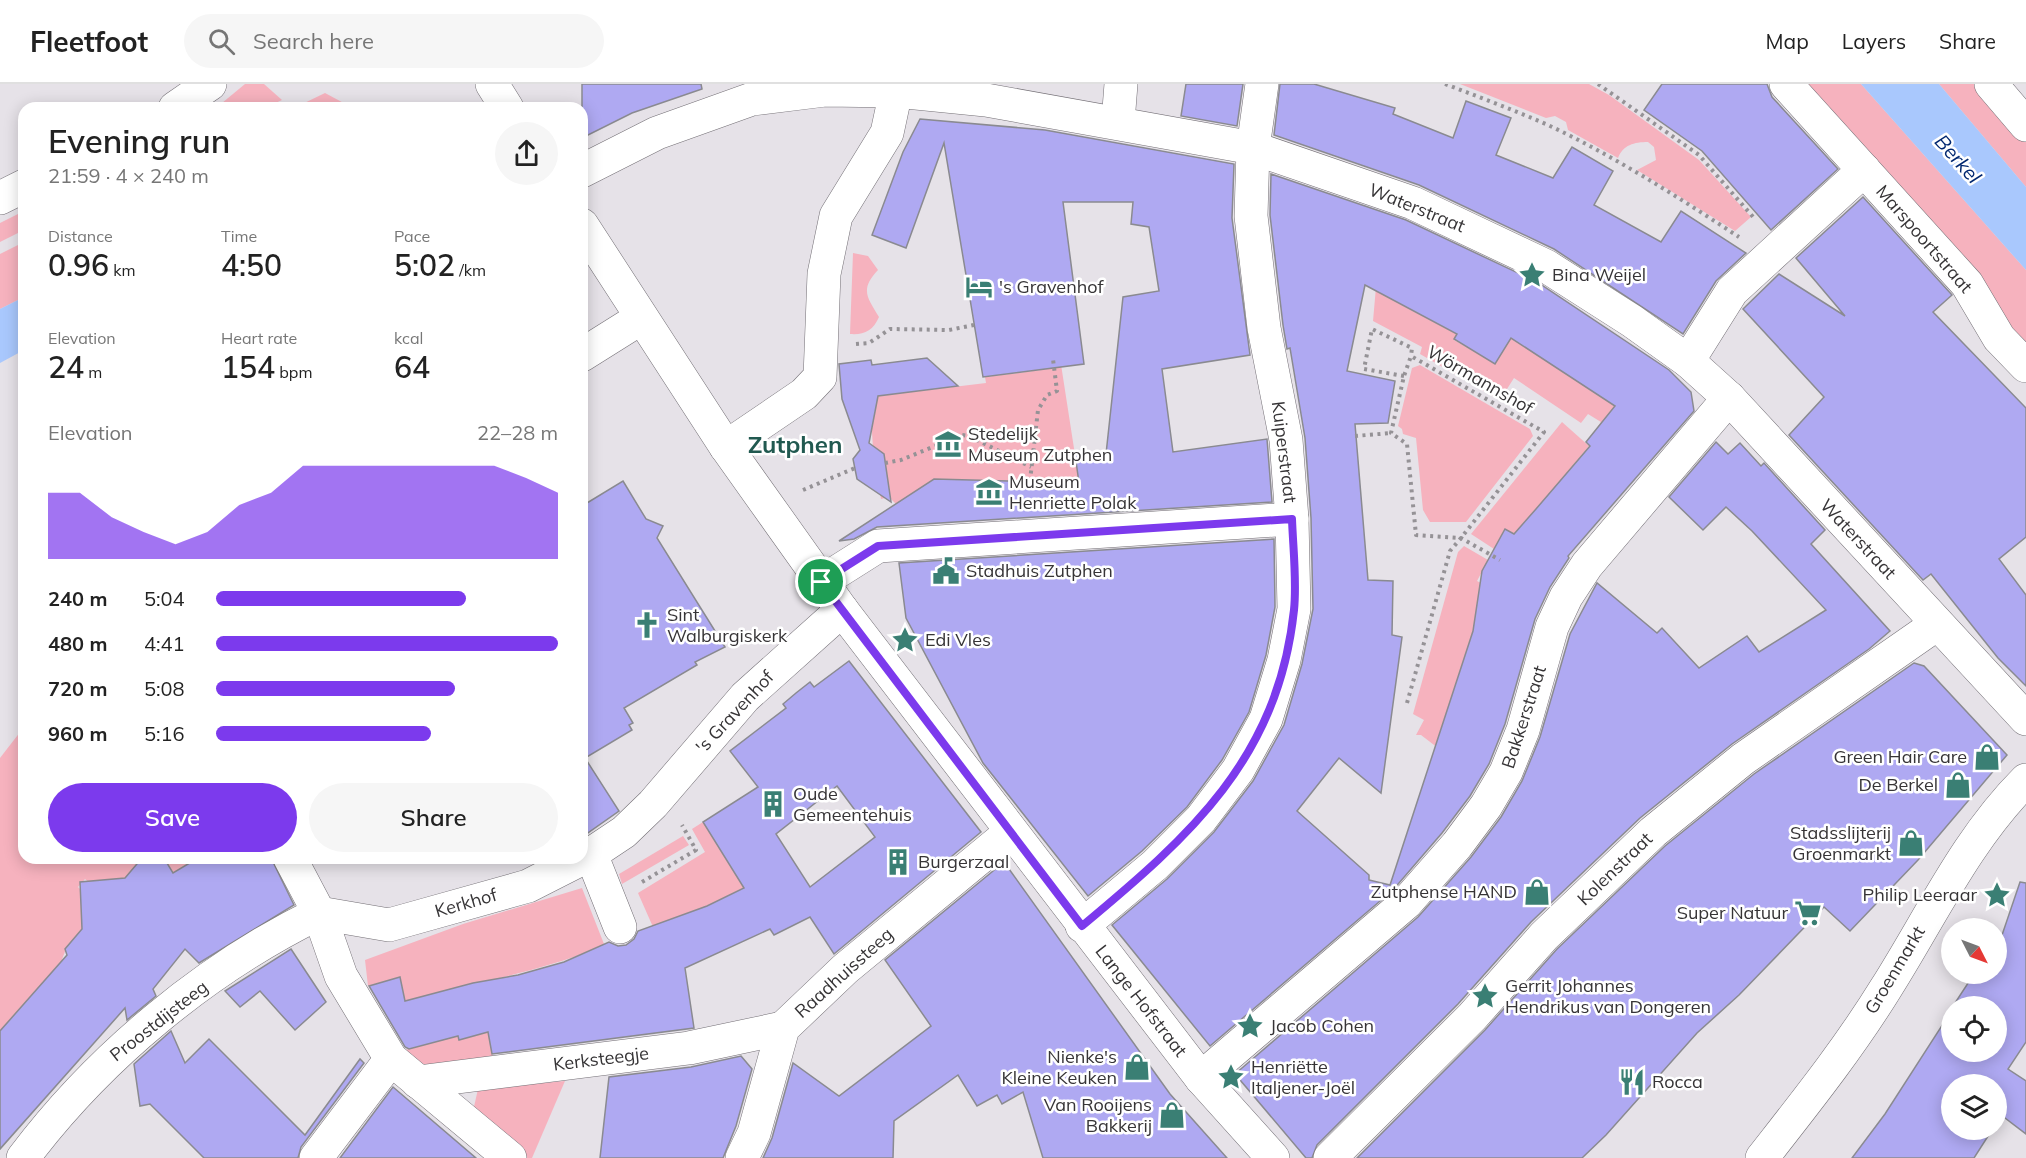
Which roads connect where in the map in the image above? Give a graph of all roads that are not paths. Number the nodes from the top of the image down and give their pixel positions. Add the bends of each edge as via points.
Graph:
1 (210, 84) edge
2 (492, 84) edge
3 (1121, 84) edge
4 (1262, 84) edge
5 (1786, 84) edge
6 (1991, 84) edge
7 (896, 91) junction
8 (184, 102) edge
9 (503, 102) edge
10 (1118, 122) junction
11 (2026, 125) edge
12 (1253, 148) junction
13 (588, 168) edge
14 (1864, 170) junction
15 (18, 189) edge
16 (0, 198) edge
17 (588, 234) edge
18 (641, 318) junction
19 (588, 351) edge
20 (1688, 361) junction
21 (2026, 366) edge
22 (1729, 399) junction
23 (726, 447) junction
24 (1292, 519) junction
25 (821, 582) junction
26 (842, 610) junction
27 (1937, 624) junction
28 (2026, 719) edge
29 (2026, 780) edge
30 (1011, 832) junction
31 (591, 854) junction
32 (588, 856) edge
33 (293, 864) edge
34 (571, 864) edge
35 (319, 913) junction
36 (615, 913) road end
37 (1082, 926) junction
38 (783, 1028) junction
39 (391, 1059) junction
40 (1201, 1078) junction
41 (418, 1082) junction
42 (23, 1158) edge
43 (316, 1158) edge
44 (510, 1158) edge
45 (742, 1158) edge
46 (1273, 1158) edge
47 (1330, 1158) edge
48 (1761, 1158) edge

1 - 8 street
2 - 9 street
3 - 10 street
4 - 12 street, Kuiperstraat
5 - 14 street, Marspoortstraat
6 - 11 street
7 - 10 street, Waterstraat via 986,100
7 - 13 street via 825,90 752,99 657,133
7 - 23 street via 887,133 836,216 824,274 820,377 804,394
10 - 12 street, Waterstraat
12 - 20 street, Waterstraat via 1413,203 1546,266
12 - 24 street, Kuiperstraat via 1251,216 1264,328 1286,440
14 - 20 street via 1732,291
14 - 21 street, Marspoortstraat via 1967,284 1999,338
15 - 16 street
17 - 18 street
18 - 19 street
18 - 23 street
20 - 22 street, Waterstraat
22 - 27 street, Waterstraat
22 - 40 street, Bakkerstraat via 1587,565 1566,597 1552,627 1523,730 1506,772 1457,845 1406,903
23 - 25 street
24 - 25 street via 878,546
24 - 37 street, Kuiperstraat via 1294,609 1266,719 1239,770 1201,819 1155,866
25 - 26 street
26 - 30 street, Lange Hofstraat
26 - 31 street, 's Gravenhof via 745,697 663,794 624,832
27 - 28 street, Waterstraat
27 - 47 street, Kolenstraat via 1743,759 1653,832 1545,936 1472,1017
29 - 48 street, Groenmarkt via 1986,826 1886,989 1815,1091
30 - 37 street, Lange Hofstraat
30 - 38 street, Raadhuissteeg via 845,969
31 - 32 street, Kerkhof
31 - 36 street
33 - 35 street
34 - 35 street, Kerkhof via 528,886 388,925
35 - 39 street via 341,976
35 - 42 street, Proostdijsteeg via 246,956 127,1044 62,1110
37 - 40 street, Lange Hofstraat
38 - 41 street, Kerksteegje via 689,1048
38 - 45 street, Raadhuissteeg via 754,1133
39 - 41 street
39 - 43 street
40 - 46 street, Lange Hofstraat
41 - 44 street

